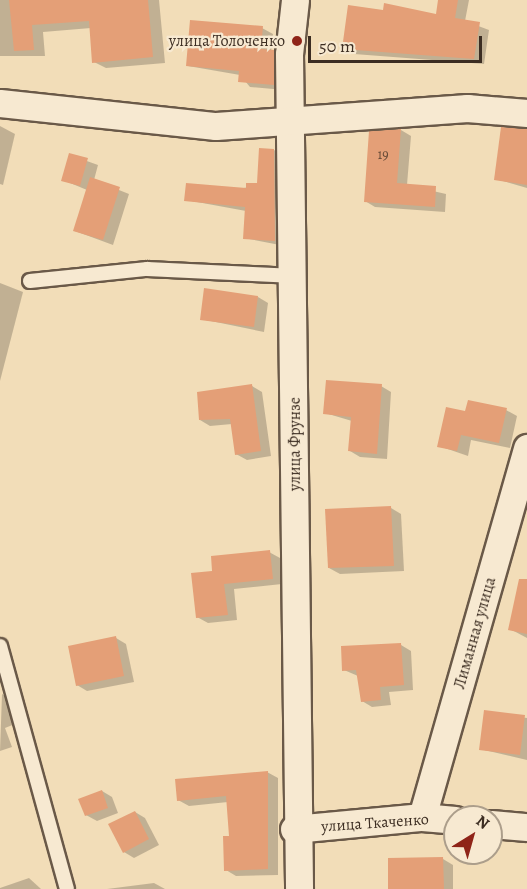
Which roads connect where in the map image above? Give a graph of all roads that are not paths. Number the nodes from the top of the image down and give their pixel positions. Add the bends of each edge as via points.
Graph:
1 (295, 0) edge
2 (0, 103) edge
3 (527, 113) edge
4 (291, 119) junction
5 (295, 276) junction
6 (30, 281) dead end
7 (527, 448) edge
8 (0, 646) edge
9 (422, 817) junction
10 (443, 819) edge
11 (503, 825) edge
12 (527, 827) edge
13 (294, 829) junction
14 (67, 889) edge
15 (299, 889) edge

1 - 4 street, улица Фрунзе
2 - 4 street via 216,126
3 - 4 street via 467,108
4 - 5 street, улица Фрунзе
5 - 6 lane via 147,269
5 - 13 street, улица Фрунзе
7 - 9 street, Лиманная улица
8 - 14 lane
9 - 10 street, улица Ткаченко
9 - 13 street, улица Ткаченко
11 - 12 street
13 - 15 street, улица Фрунзе

